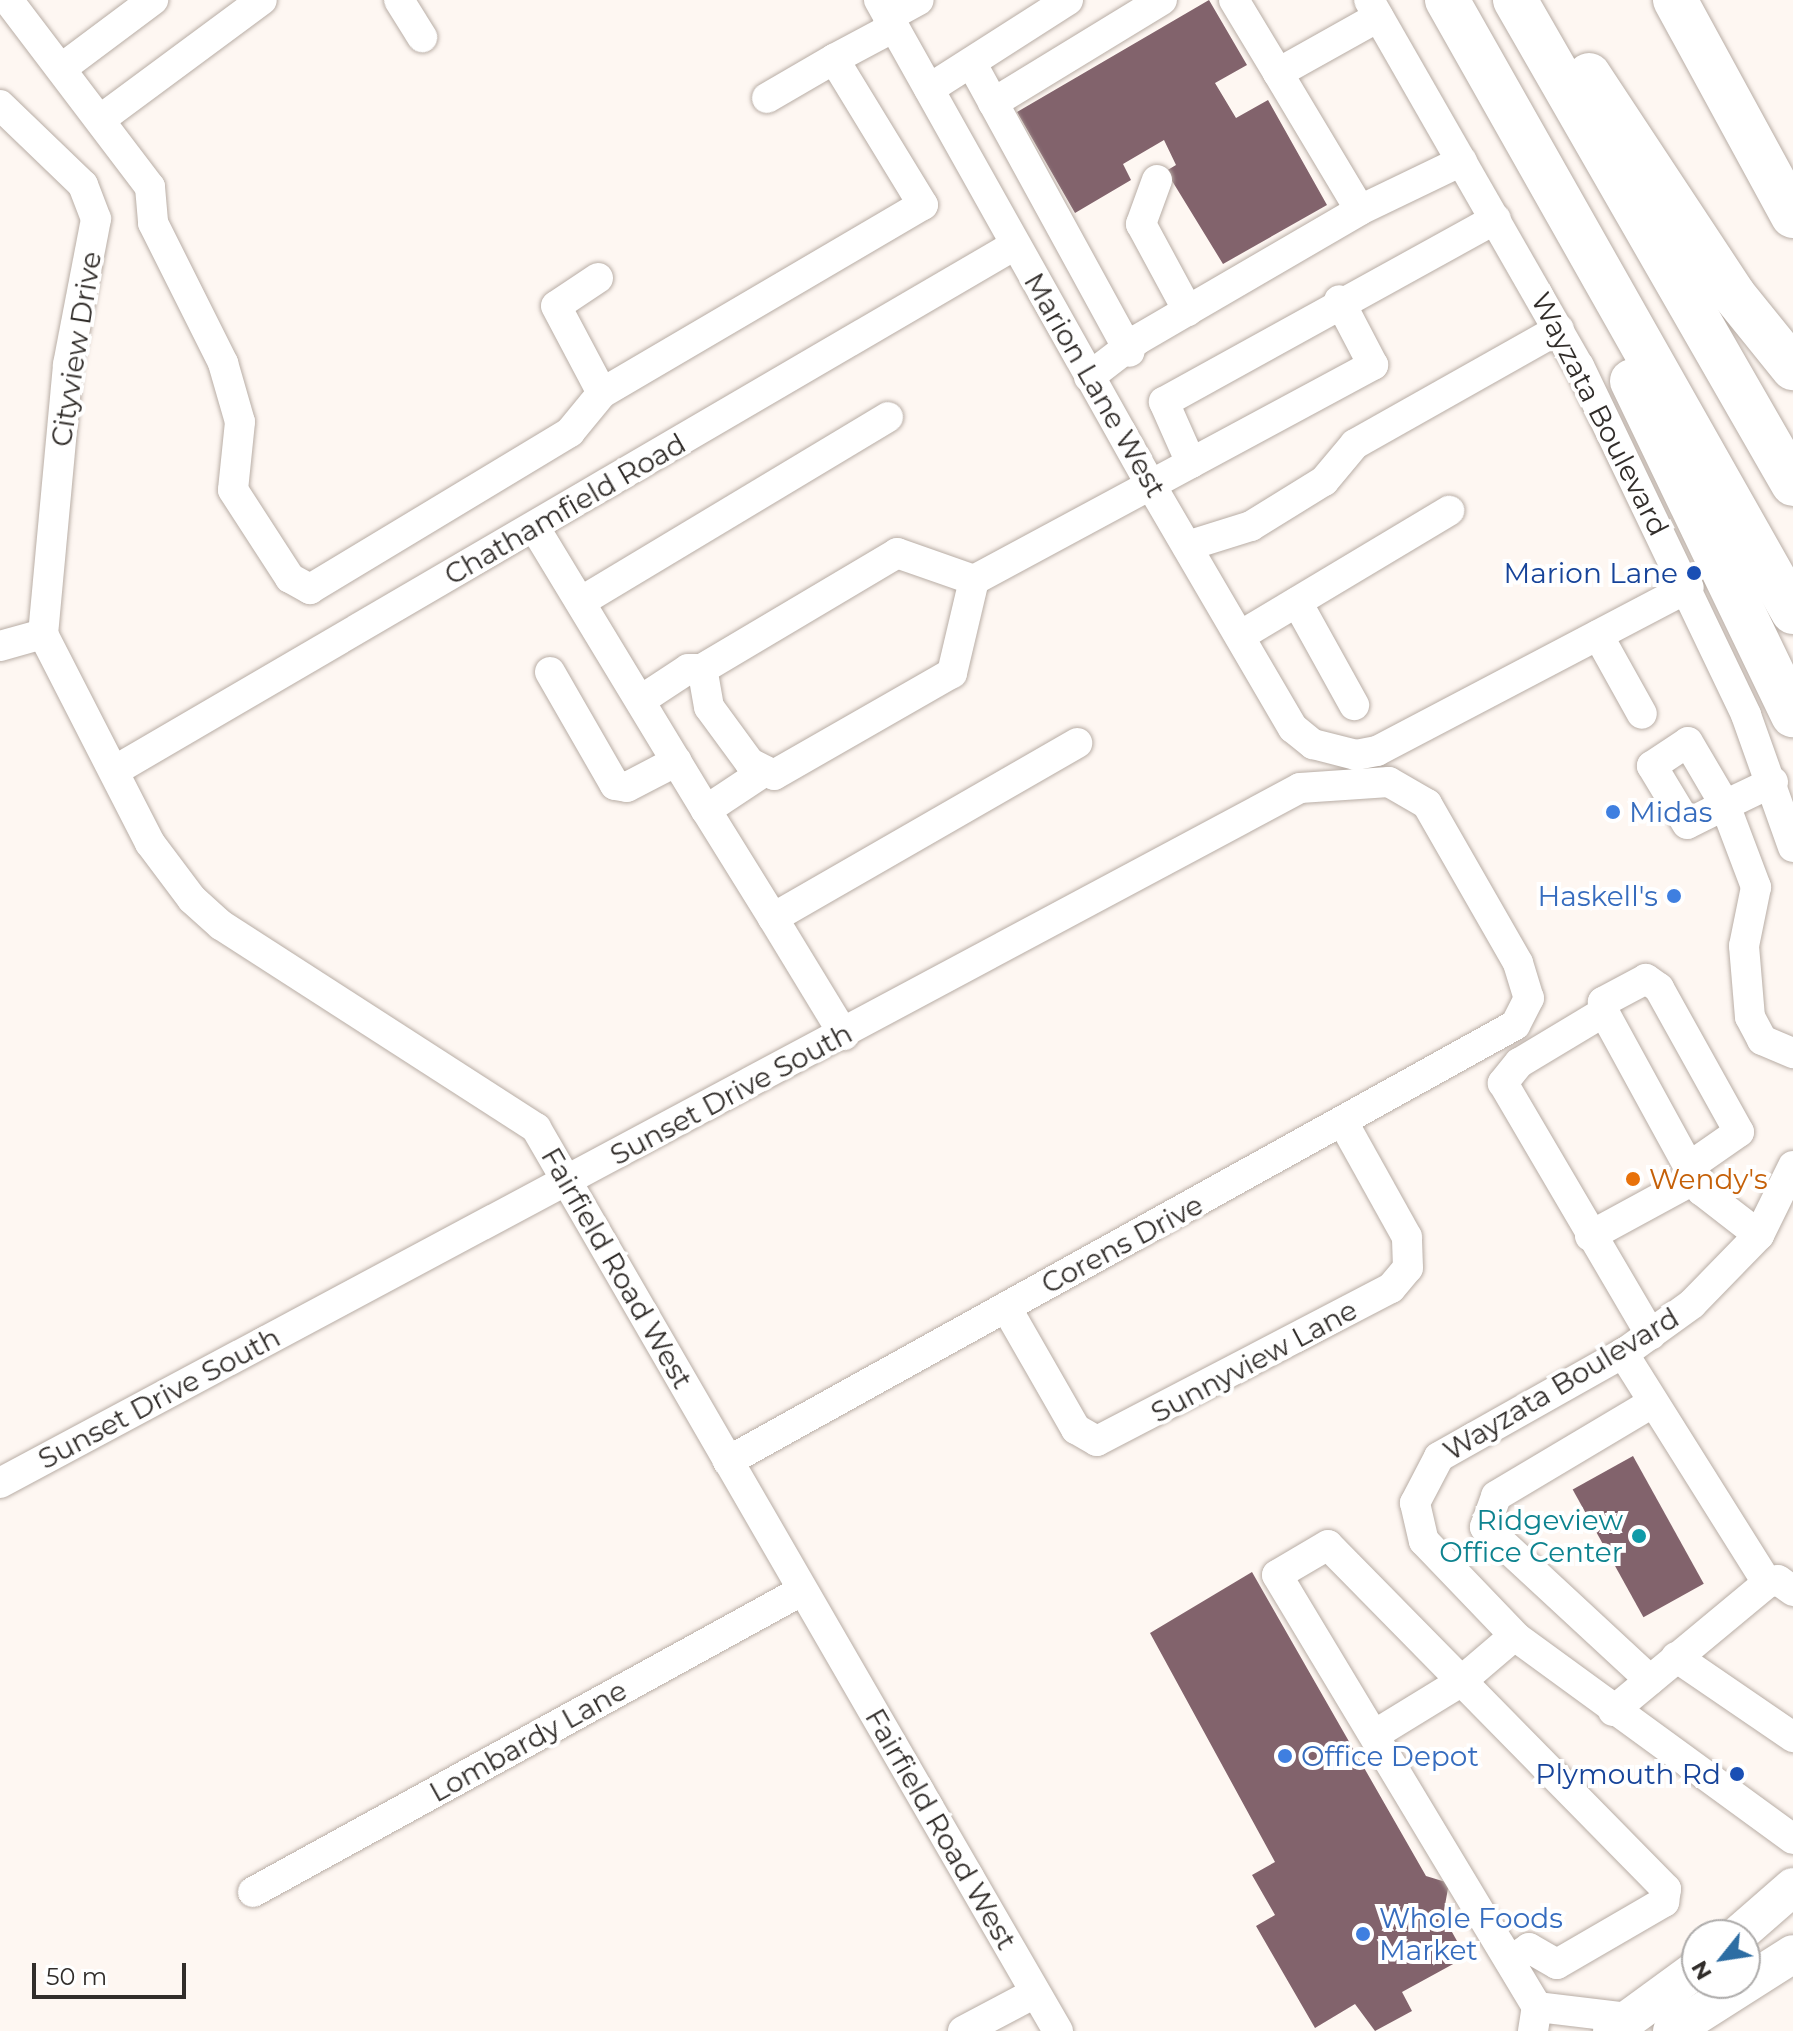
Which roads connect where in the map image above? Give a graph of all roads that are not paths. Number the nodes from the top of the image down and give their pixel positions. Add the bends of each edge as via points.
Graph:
1 (8, 0) edge
2 (153, 0) edge
3 (262, 0) edge
4 (399, 0) edge
5 (919, 0) edge
6 (1068, 0) edge
7 (1162, 0) edge
8 (1234, 0) edge
9 (1447, 0) edge
10 (1515, 0) edge
11 (1540, 0) edge
12 (1675, 0) edge
13 (1712, 0) edge
14 (1374, 8) edge
15 (887, 15) edge
16 (422, 37) dead end
17 (1702, 47) junction
18 (834, 59) junction
19 (972, 64) junction
20 (62, 68) junction
21 (1278, 73) junction
22 (929, 89) junction
23 (767, 98) dead end
24 (993, 103) junction
25 (0, 105) edge
26 (101, 119) junction
27 (1462, 161) junction
28 (1157, 180) dead end
29 (1360, 210) junction
30 (1793, 216) edge
31 (1496, 219) junction
32 (1015, 245) junction
33 (598, 278) dead end
34 (1603, 279) junction
35 (1339, 300) junction
36 (1188, 311) junction
37 (1559, 329) junction
38 (1130, 352) junction
39 (1793, 368) edge
40 (1089, 377) junction
41 (602, 393) junction
42 (888, 417) dead end
43 (1191, 463) junction
44 (1793, 484) edge
45 (1152, 487) junction
46 (1449, 511) dead end
47 (535, 528) junction
48 (1187, 546) junction
49 (974, 580) junction
50 (1689, 587) junction
51 (582, 601) junction
52 (1297, 602) junction
53 (1793, 612) edge
54 (43, 634) junction
55 (1598, 635) junction
56 (1240, 636) junction
57 (0, 646) edge
58 (702, 669) junction
59 (550, 672) dead end
60 (641, 700) junction
61 (1354, 705) dead end
62 (1642, 714) dead end
63 (1793, 715) edge
64 (1077, 743) dead end
65 (677, 761) junction
66 (114, 771) junction
67 (765, 771) junction
68 (1773, 782) junction
69 (1427, 804) joint
70 (706, 810) junction
71 (1793, 847) edge
72 (773, 918) junction
73 (1604, 1012) junction
74 (844, 1035) junction
75 (1793, 1053) edge
76 (1344, 1124) junction
77 (1793, 1166) edge
78 (1695, 1171) junction
79 (566, 1181) junction
80 (1759, 1235) junction
81 (1590, 1236) junction
82 (1006, 1307) junction
83 (1651, 1335) junction
84 (1623, 1353) junction
85 (1652, 1403) junction
86 (728, 1461) junction
87 (0, 1483) edge
88 (1780, 1587) edge
89 (803, 1590) junction
90 (1514, 1636) junction
91 (1676, 1657) junction
92 (1650, 1680) junction
93 (1459, 1683) junction
94 (1613, 1711) junction
95 (1374, 1735) junction
96 (1793, 1737) edge
97 (1793, 1839) edge
98 (1793, 1887) edge
99 (253, 1892) dead end
100 (1756, 1919) edge
101 (1793, 1954) edge
102 (1510, 1961) junction
103 (1681, 1981) edge
104 (1035, 1993) junction
105 (1535, 2019) edge
106 (1621, 2025) edge
107 (963, 2031) edge
108 (1058, 2031) edge
109 (1672, 2031) edge

1 - 20 street
2 - 20 street
3 - 26 street
4 - 16 street
5 - 15 street
6 - 19 street
7 - 24 street
8 - 21 street
9 - 34 highway
10 - 44 highway
11 - 39 highway via 1734,295
12 - 17 highway
13 - 17 highway
14 - 21 street
14 - 27 street, Wayzata Boulevard
15 - 18 street
15 - 22 street, Marion Lane West
17 - 30 highway
18 - 23 street
18 - 41 street via 923,205
19 - 22 street
19 - 24 street
20 - 26 street
21 - 29 street
22 - 32 street, Marion Lane West
24 - 38 street
25 - 54 street, Cityview Drive via 83,185 96,219 68,365
26 - 41 street via 150,187 153,223 223,363 240,422 233,490 290,578 310,589 570,432
27 - 29 street
27 - 31 street, Wayzata Boulevard
28 - 36 street via 1141,224
29 - 36 street
31 - 35 street
31 - 37 street, Wayzata Boulevard
32 - 40 street, Marion Lane West
32 - 47 street, Chathamfield Road
33 - 41 street via 556,306
34 - 53 highway
34 - 63 highway via 1637,396
35 - 43 street via 1164,402
35 - 43 street via 1373,365
36 - 38 street via 1137,340
37 - 48 street via 1355,444 1324,481 1251,526
37 - 50 street, Wayzata Boulevard
38 - 40 street
40 - 45 street, Marion Lane West
42 - 51 street
43 - 45 street
45 - 48 street, Marion Lane West
45 - 49 street
46 - 52 street
47 - 51 street
47 - 66 street, Chathamfield Road
48 - 56 street, Marion Lane West
49 - 58 street via 897,553
49 - 67 street via 952,673 774,775
50 - 55 street
50 - 68 street, Wayzata Boulevard
51 - 60 street
52 - 56 street
52 - 61 street
54 - 57 street
54 - 66 street, Fairfield Road West
55 - 56 street, Marion Lane West via 1377,751 1332,752 1293,728
55 - 62 street
58 - 60 street via 688,669
58 - 67 street via 709,707 750,763
59 - 65 street via 615,785 627,787
60 - 65 street
64 - 72 street
65 - 70 street
66 - 79 street, Fairfield Road West via 170,873 202,908 513,1108 536,1128
67 - 70 street
68 - 71 street, Wayzata Boulevard
68 - 75 street via 1725,805 1756,887 1744,959 1750,1017 1762,1040
69 - 74 street, Sunset Drive South via 1389,782 1300,788
69 - 76 street, Corens Drive via 1518,963 1529,998 1515,1025
70 - 72 street
72 - 74 street
73 - 78 street
73 - 78 street via 1603,1002 1640,981 1659,988 1739,1132
73 - 81 street via 1519,1063 1503,1083
74 - 79 street, Sunset Drive South
76 - 82 street, Corens Drive
76 - 82 street, Sunnyview Lane via 1407,1237 1408,1268 1391,1288 1097,1441 1076,1429
77 - 80 street, Wayzata Boulevard
78 - 80 street via 1710,1200
78 - 81 street
79 - 86 street, Fairfield Road West
79 - 87 street, Sunset Drive South
80 - 83 street, Wayzata Boulevard
81 - 83 street
82 - 86 street, Corens Drive
83 - 84 street, Wayzata Boulevard
84 - 85 street
84 - 90 street, Wayzata Boulevard via 1460,1443 1418,1485 1424,1541
85 - 88 street
85 - 92 street via 1496,1496 1485,1527
86 - 89 street, Fairfield Road West
88 - 91 street
89 - 99 street, Lombardy Lane
89 - 104 street, Fairfield Road West
90 - 93 street
90 - 94 street, Wayzata Boulevard
91 - 92 street
91 - 96 street
92 - 94 street
93 - 95 street
93 - 95 street via 1328,1545 1277,1575
93 - 102 street via 1666,1889 1664,1902 1557,1964 1529,1948
94 - 97 street, Wayzata Boulevard
95 - 102 street
98 - 100 main road
101 - 109 main road
102 - 105 street
103 - 106 main road
104 - 107 street
104 - 108 street, Fairfield Road West
105 - 106 street

